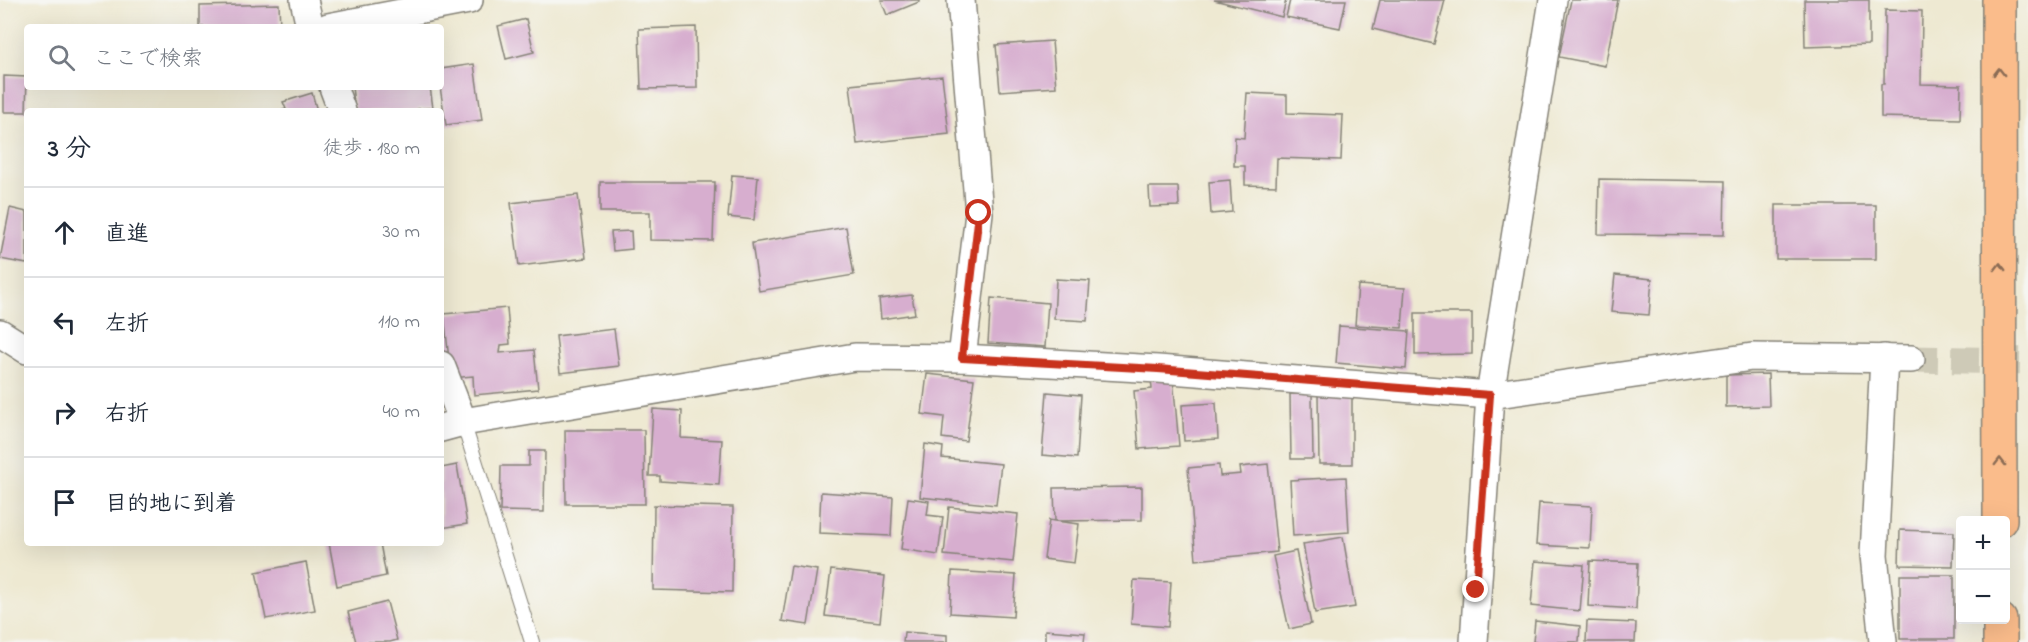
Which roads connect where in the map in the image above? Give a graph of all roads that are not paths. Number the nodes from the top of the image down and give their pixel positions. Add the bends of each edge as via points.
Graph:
1 (304, 0) edge
2 (469, 0) edge
3 (961, 0) edge
4 (1553, 0) edge
5 (1999, 0) edge
6 (309, 24) edge
7 (344, 24) edge
8 (334, 90) edge
9 (341, 108) edge
10 (0, 333) edge
11 (24, 348) edge
12 (962, 358) junction
13 (1884, 358) junction
14 (1911, 359) tunnel mouth
15 (444, 381) edge
16 (1490, 395) junction
17 (452, 425) edge
18 (2000, 516) edge
19 (2000, 624) edge
20 (532, 642) edge
21 (1474, 642) edge
22 (1883, 642) edge
23 (2000, 642) edge

1 - 6 street
2 - 7 street
3 - 12 street via 979,213
4 - 16 street
18 -> 5 highway
8 - 9 street
10 - 11 street
12 - 16 street
12 - 17 street via 855,357
13 - 14 street
13 - 16 street via 1752,357
13 - 22 street via 1874,555
15 - 17 street
16 - 21 street
17 - 20 lane
19 - 23 highway

